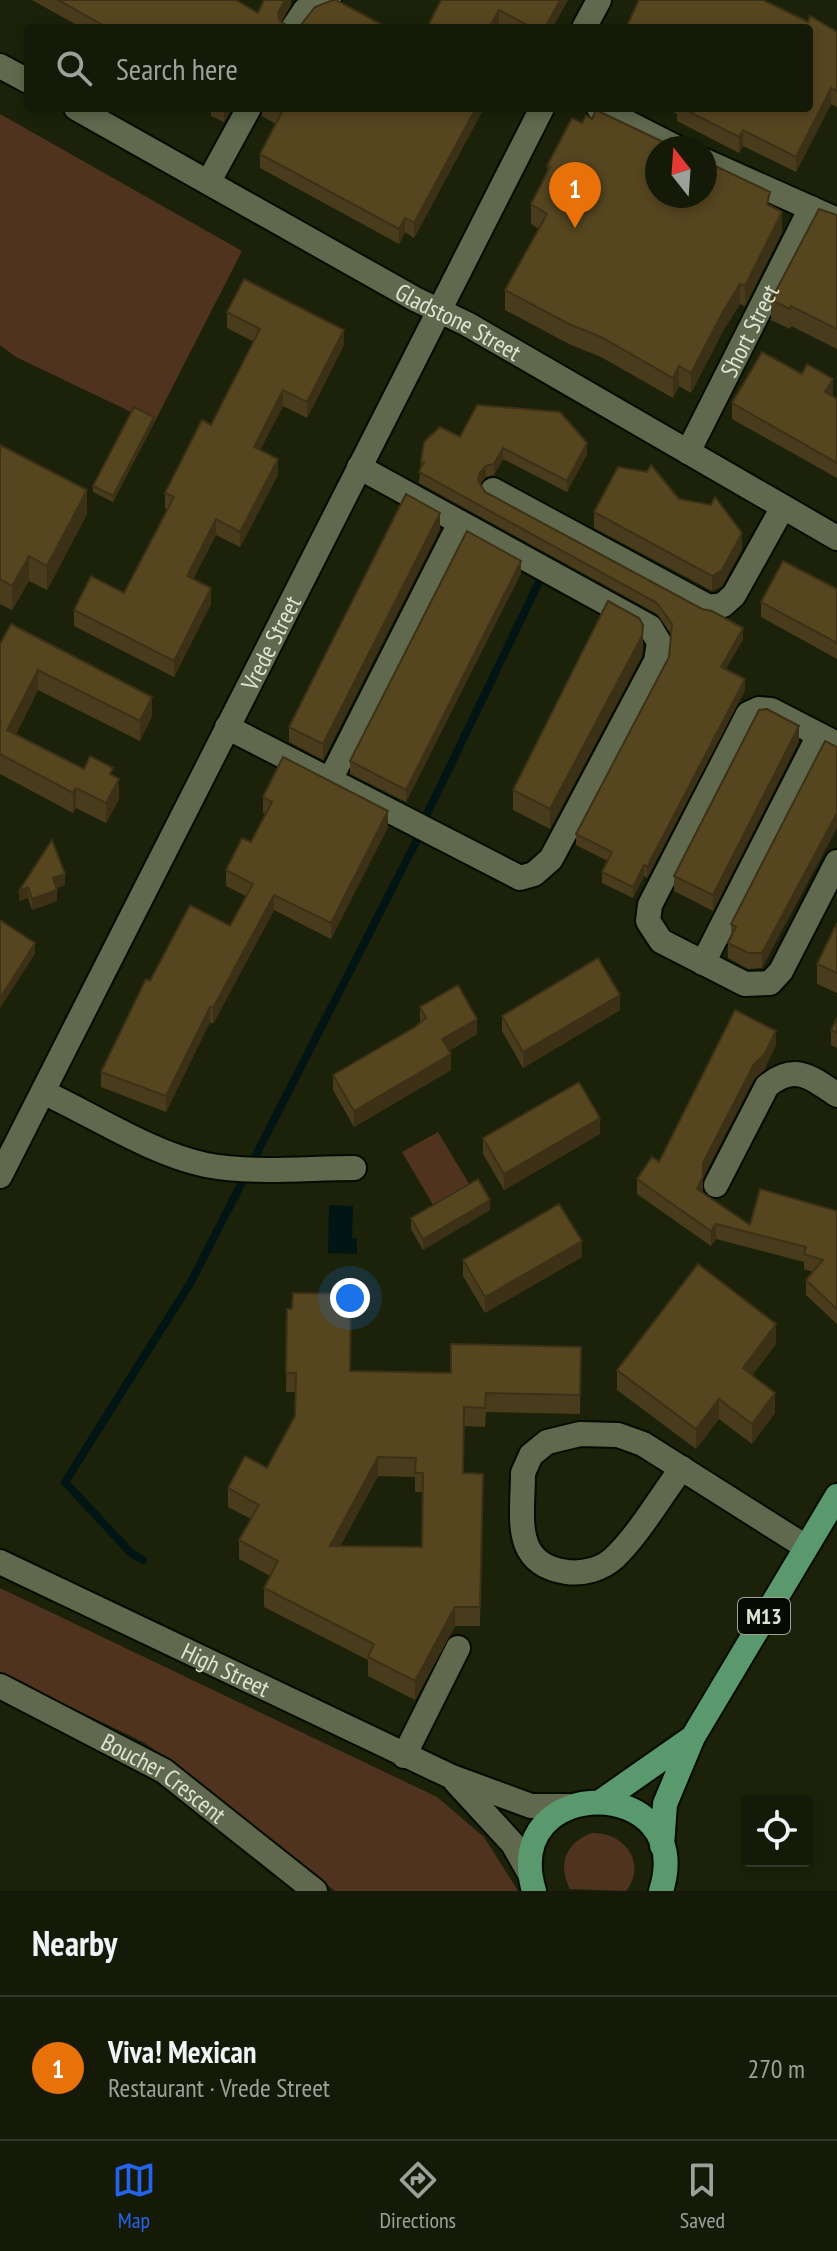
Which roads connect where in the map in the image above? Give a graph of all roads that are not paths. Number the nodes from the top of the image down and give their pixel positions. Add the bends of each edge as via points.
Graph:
1 (329, 0) edge
2 (599, 0) edge
3 (296, 24) edge
4 (586, 24) edge
5 (0, 66) edge
6 (24, 79) edge
7 (83, 112) edge
8 (247, 112) edge
9 (540, 112) edge
10 (607, 112) edge
11 (654, 136) edge
12 (717, 166) edge
13 (209, 181) junction
14 (811, 208) junction
15 (837, 220) edge
16 (438, 310) junction
17 (688, 452) junction
18 (359, 467) junction
19 (493, 490) dead end
20 (783, 507) junction
21 (460, 523) junction
22 (837, 538) edge
23 (227, 727) junction
24 (828, 740) edge
25 (330, 780) junction
26 (837, 862) edge
27 (703, 963) junction
28 (43, 1092) junction
29 (837, 1095) edge
30 (354, 1168) dead end
31 (0, 1176) edge
32 (716, 1185) dead end
33 (682, 1468) junction
34 (837, 1496) edge
35 (806, 1547) junction
36 (0, 1562) edge
37 (458, 1648) dead end
38 (0, 1686) edge
39 (693, 1737) junction
40 (404, 1756) junction
41 (452, 1777) junction
42 (603, 1800) junction
43 (568, 1806) junction
44 (662, 1846) junction
45 (532, 1882) edge
46 (315, 1891) edge
47 (661, 1891) edge

1 - 3 street via 305,10
2 - 4 street
5 - 6 street
7 - 13 street, Gladstone Street
8 - 13 street
9 - 16 street, Vrede Street
10 - 11 street
12 - 14 street
13 - 16 street, Gladstone Street
14 - 15 street
14 - 17 street, Short Street
16 - 17 street, Gladstone Street
16 - 18 street, Vrede Street
17 - 20 street, Gladstone Street
18 - 21 street
18 - 23 street, Vrede Street
19 - 20 street via 709,607 723,605 734,595
20 - 22 street, Gladstone Street
21 - 25 street
21 - 25 street via 650,627 659,642 656,661 551,859 528,876 510,874
23 - 25 street
23 - 28 street, Vrede Street
24 - 27 street
24 - 27 street via 771,710 748,714 648,912 650,928 661,941
26 - 27 street via 770,983 745,984
28 - 30 street via 177,1156 233,1169
28 - 31 street, Vrede Street
29 - 32 street via 812,1078 782,1074 767,1086
33 - 33 street via 618,1435 580,1434 547,1442 531,1455 523,1473 524,1538 531,1556 544,1567 568,1572 600,1567 631,1537
33 - 35 street
34 - 35 main road, M13
35 - 39 main road, M13
36 - 40 street, High Street
37 - 40 street
38 - 46 street, Boucher Crescent via 164,1771
39 - 42 main road, M13
39 - 44 main road, M13 via 665,1804
40 - 41 street, High Street
41 - 43 street, High Street via 531,1806
41 - 45 street, High Street via 513,1844
42 - 43 main road, M13
42 - 44 main road via 639,1814
43 - 45 main road via 539,1834 531,1853
44 - 47 main road, M13 via 666,1872

